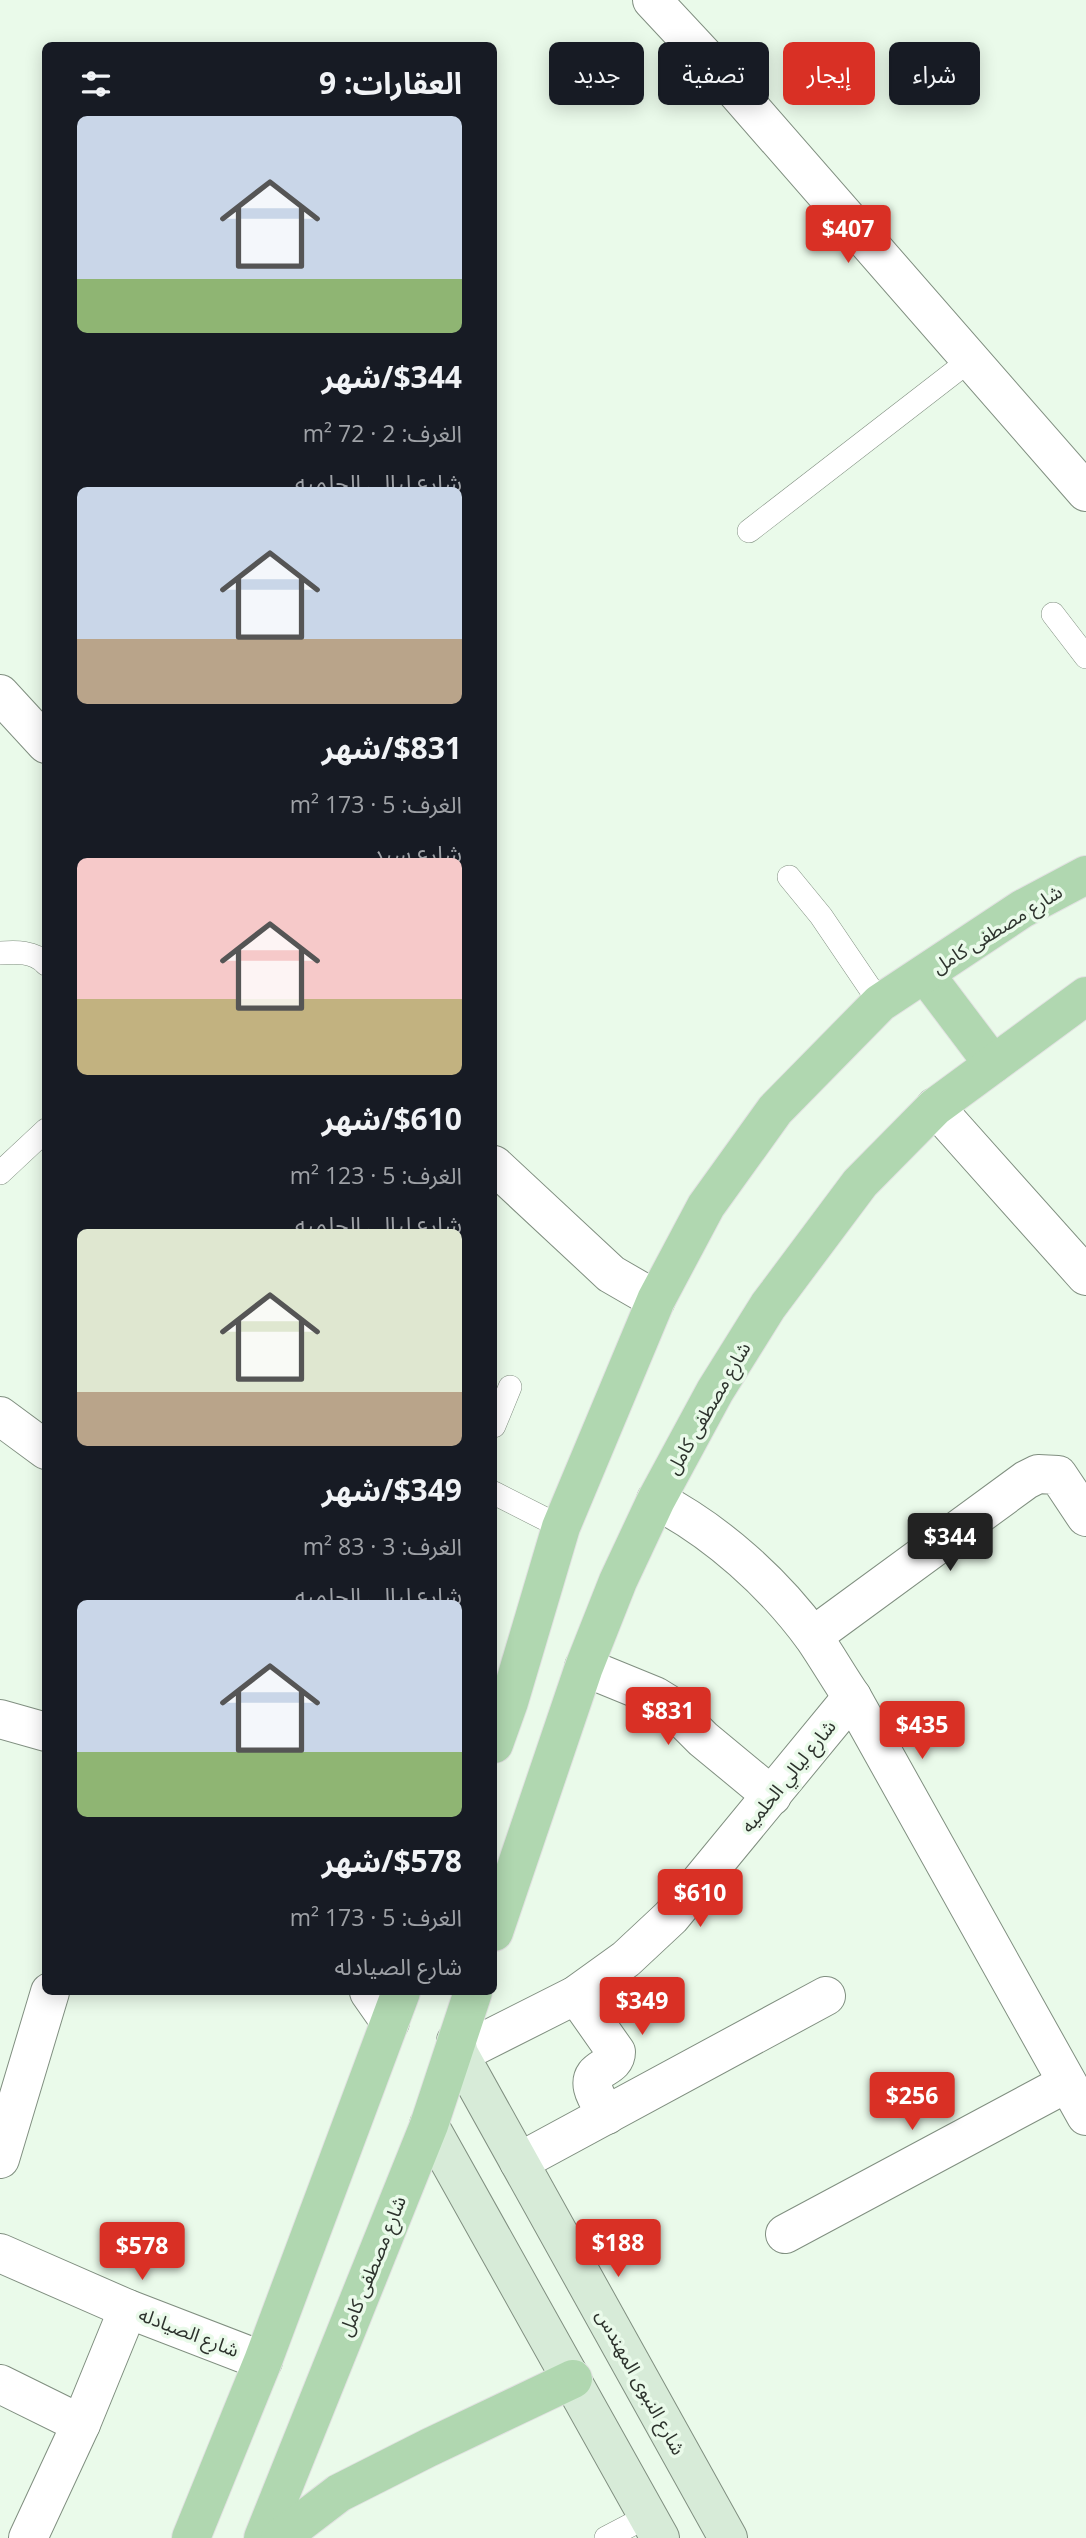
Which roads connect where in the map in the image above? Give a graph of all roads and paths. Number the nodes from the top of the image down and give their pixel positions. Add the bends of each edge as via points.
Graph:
1 (652, 0) edge
2 (970, 360) junction
3 (1086, 492) edge
4 (750, 531) dead end
5 (1053, 614) dead end
6 (1086, 657) edge
7 (0, 694) edge
8 (42, 740) edge
9 (1086, 875) edge
10 (789, 877) dead end
11 (0, 953) edge
12 (42, 960) edge
13 (925, 974) junction
14 (1086, 996) edge
15 (880, 1003) junction
16 (993, 1064) junction
17 (935, 1107) junction
18 (42, 1134) edge
19 (497, 1168) edge
20 (0, 1173) edge
21 (1086, 1276) edge
22 (656, 1300) junction
23 (510, 1387) dead end
24 (0, 1416) edge
25 (497, 1419) edge
26 (42, 1447) edge
27 (497, 1495) edge
28 (656, 1500) junction
29 (1086, 1517) edge
30 (561, 1527) junction
31 (813, 1636) junction
32 (584, 1667) junction
33 (852, 1697) junction
34 (501, 1699) edge
35 (0, 1719) edge
36 (497, 1725) edge
37 (42, 1731) edge
38 (772, 1796) junction
39 (497, 1922) edge
40 (49, 1995) edge
41 (472, 1995) edge
42 (576, 1995) junction
43 (826, 1996) dead end
44 (387, 2002) edge
45 (458, 2047) junction
46 (1067, 2083) junction
47 (607, 2115) junction
48 (1086, 2116) edge
49 (429, 2125) junction
50 (0, 2159) edge
51 (519, 2162) junction
52 (785, 2234) dead end
53 (0, 2253) edge
54 (128, 2309) junction
55 (263, 2361) junction
56 (573, 2379) junction
57 (0, 2384) edge
58 (81, 2424) junction
59 (654, 2527) edge
60 (28, 2538) edge
61 (191, 2538) edge
62 (263, 2538) edge
63 (280, 2538) edge
64 (606, 2538) edge
65 (728, 2538) edge

1 - 2 street
2 - 3 street
2 - 4 lane
5 - 6 lane
7 - 8 street
9 - 13 main road, شارع مصطفى كامل via 1022,909
10 - 15 lane
11 - 12 lane via 19,951
13 - 15 main road, شارع مصطفى كامل
13 - 16 main road
14 - 16 main road, شارع مصطفى كامل
15 - 22 main road, شارع مصطفى كامل via 775,1110 706,1206
16 - 17 main road, شارع مصطفى كامل
17 - 21 street
17 - 28 main road, شارع مصطفى كامل via 860,1183 768,1306
18 - 20 lane
19 - 22 street via 611,1274
22 - 30 main road, شارع مصطفى كامل
23 - 25 lane
24 - 26 street
27 - 30 lane
28 - 31 street via 726,1547 772,1589
28 - 32 main road, شارع مصطفى كامل
29 - 31 street via 1058,1475 1026,1480
30 - 34 main road, شارع مصطفى كامل
31 - 33 street
32 - 38 street via 668,1704 703,1740
32 - 39 main road, شارع مصطفى كامل
33 - 38 street, شارع ليالي الحلميه
33 - 46 street
34 - 36 main road, شارع مصطفى كامل
35 - 37 street
38 - 42 street, شارع ليالي الحلميه via 671,1917 626,1959
40 - 50 street
41 - 45 main road, شارع مصطفى كامل
42 - 45 street, شارع ليالي الحلميه
42 - 47 street via 616,2052 612,2063 593,2078 593,2090
43 - 47 street
44 - 55 main road
45 - 49 main road, شارع مصطفى كامل
45 - 51 street, شارع النبوى المهندس
46 - 48 street
46 - 52 street
47 - 51 street
49 - 56 street
49 - 62 main road, شارع مصطفى كامل
51 - 65 street, شارع النبوى المهندس
53 - 54 street, شارع الصيادله
54 - 55 street, شارع الصيادله
54 - 58 street
55 - 61 main road
56 - 59 street
56 - 63 main road via 339,2493
57 - 58 street
58 - 60 street
59 - 64 lane

